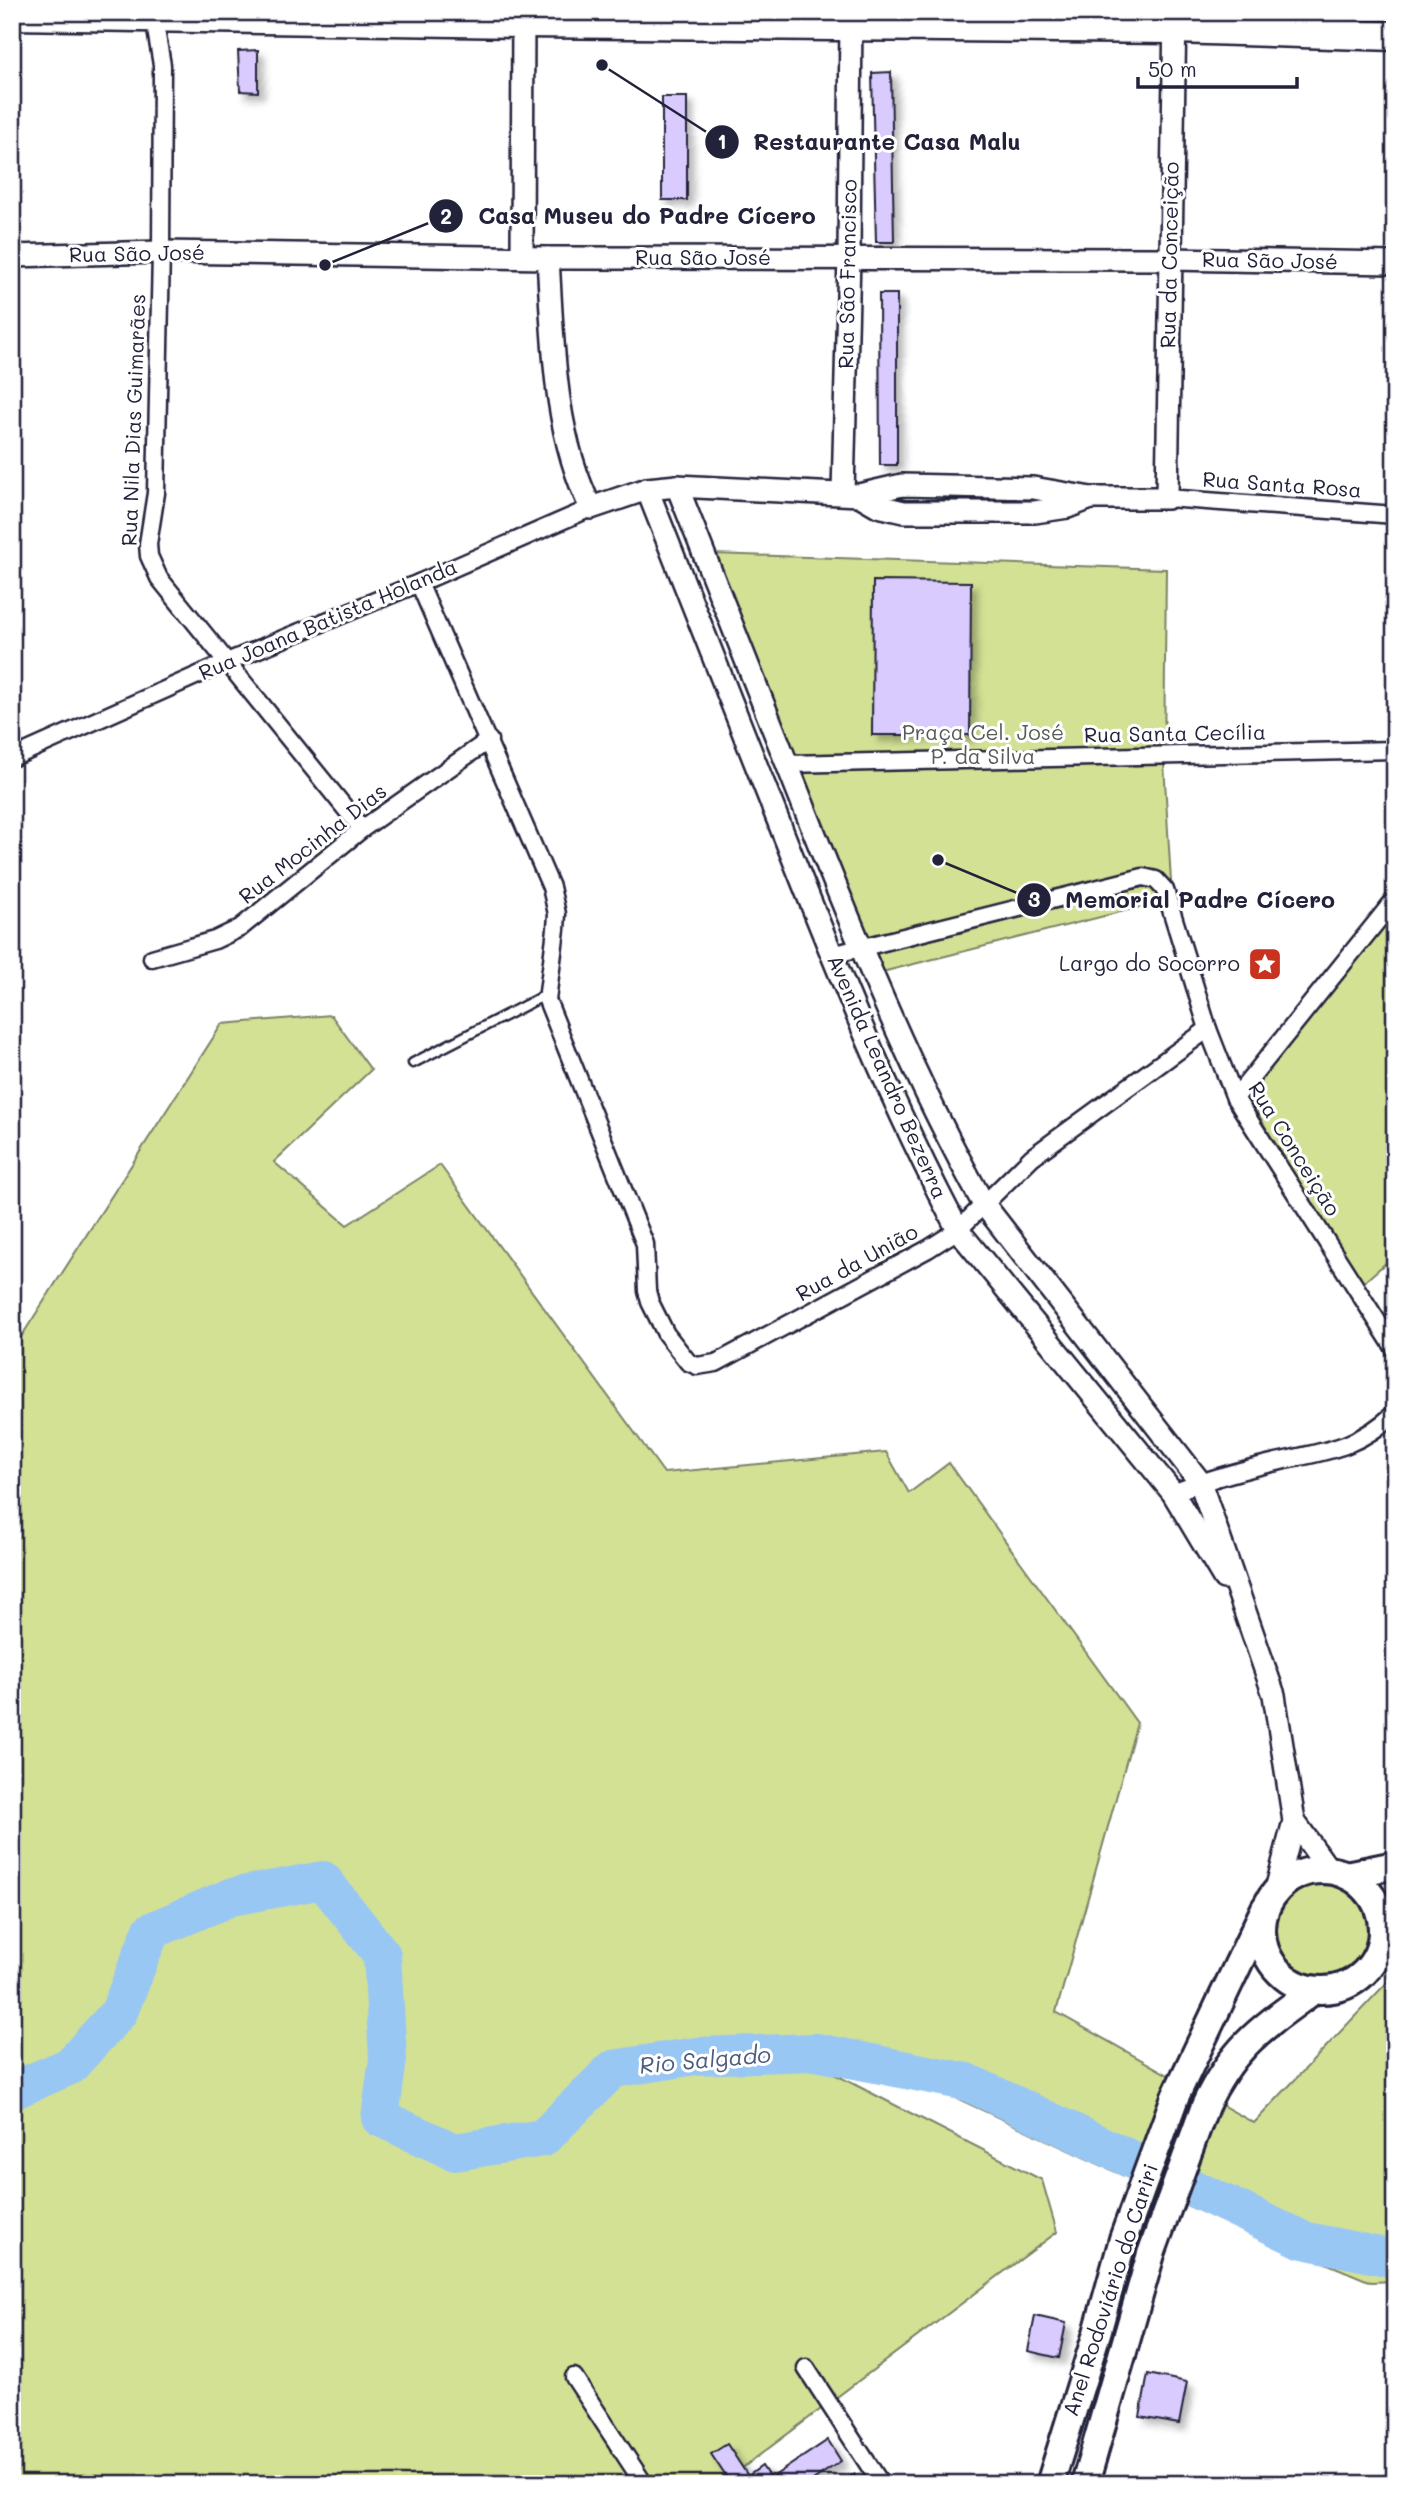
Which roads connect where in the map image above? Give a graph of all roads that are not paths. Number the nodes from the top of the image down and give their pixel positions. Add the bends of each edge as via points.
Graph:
1 (12, 15) edge
2 (163, 15) edge
3 (523, 18) edge
4 (851, 20) edge
5 (1175, 21) edge
6 (1395, 36) edge
7 (161, 251) junction
8 (12, 256) edge
9 (522, 257) junction
10 (849, 257) junction
11 (548, 258) junction
12 (1169, 259) junction
13 (1395, 263) edge
14 (677, 486) junction
15 (647, 489) junction
16 (851, 494) junction
17 (1167, 498) junction
18 (591, 508) junction
19 (1395, 515) edge
20 (419, 583) junction
21 (227, 662) junction
22 (489, 740) junction
23 (1395, 750) edge
24 (12, 758) edge
25 (787, 764) junction
26 (362, 829) junction
27 (1395, 899) edge
28 (860, 946) junction
29 (832, 955) junction
30 (152, 958) dead end
31 (547, 994) junction
32 (1208, 1029) junction
33 (413, 1063) dead end
34 (1235, 1098) junction
35 (983, 1203) junction
36 (958, 1230) junction
37 (1395, 1349) edge
38 (1395, 1413) edge
39 (1200, 1482) junction
40 (1173, 1493) junction
41 (1252, 1629) junction
42 (1294, 1821) junction
43 (1395, 1865) edge
44 (1338, 1872) junction
45 (1271, 1899) junction
46 (1383, 1960) edge
47 (1314, 1990) junction
48 (806, 2368) dead end
49 (574, 2376) dead end
50 (644, 2484) edge
51 (881, 2484) edge
52 (1050, 2484) edge
53 (1085, 2484) edge

1 - 2 highway
2 - 3 highway
2 - 7 street, Rua Nila Dias Guimarães
3 - 4 highway
3 - 9 street
4 - 5 highway
4 - 10 street, Rua São Francisco
5 - 6 highway
5 - 12 street, Rua da Conceição
7 - 8 street, Rua São José
7 - 9 street, Rua São José
7 - 21 street, Rua Nila Dias Guimarães via 156,493 149,556 159,578
9 - 11 street, Rua São José
10 - 11 street, Rua São José
10 - 12 street, Rua São José
10 - 16 street, Rua São Francisco
11 - 18 street via 564,425
12 - 13 street, Rua São José
12 - 17 street, Rua da Conceição
14 - 15 street
14 - 16 street
14 - 25 street, Avenida Leandro Bezerra
15 - 18 street, Rua Joana Batista Holanda
15 - 29 street, Avenida Leandro Bezerra
16 - 17 street via 902,485 1033,488 1091,498
17 - 19 street, Rua Santa Rosa
18 - 20 street, Rua Joana Batista Holanda
20 - 21 street, Rua Joana Batista Holanda
20 - 22 street
21 - 24 street, Rua Joana Batista Holanda
21 - 26 street, Rua Nila Dias Guimarães
22 - 26 street, Rua Mocinha Dias
22 - 31 street via 555,901
23 - 25 street, Rua Santa Cecília
25 - 28 street, Avenida Leandro Bezerra
26 - 30 street, Rua Mocinha Dias via 240,928
27 - 34 street
28 - 29 street, Rua Conceição
28 - 32 street, Rua Conceição via 1150,877 1166,890
28 - 35 street, Avenida Leandro Bezerra via 898,1036
29 - 36 street, Avenida Leandro Bezerra
31 - 33 lane
31 - 36 street, Rua da União via 645,1244 650,1302 666,1334 688,1362 697,1366 716,1363
32 - 34 street, Rua Conceição
32 - 35 street, Rua da União via 1032,1157
34 - 37 street, Rua Conceição
35 - 36 street, Rua da União
35 - 39 street, Avenida Leandro Bezerra
36 - 40 street, Avenida Leandro Bezerra
38 - 39 street via 1378,1429 1336,1450
39 - 40 street
39 - 41 street, Avenida Leandro Bezerra
40 - 41 street, Avenida Leandro Bezerra
41 - 42 street, Avenida Leandro Bezerra via 1274,1695
42 - 44 street
42 - 45 street
43 - 44 main road
44 - 45 main road via 1310,1871 1291,1878
44 - 46 main road via 1358,1882 1376,1903
45 - 47 main road via 1262,1933 1268,1958 1287,1980
45 - 52 main road, Anel Rodoviário do Cariri via 1175,2097 1122,2239
46 - 47 main road via 1348,1985
47 - 53 main road, Anel Rodoviário do Cariri via 1236,2053 1205,2106 1151,2254
48 - 51 street
49 - 50 street

